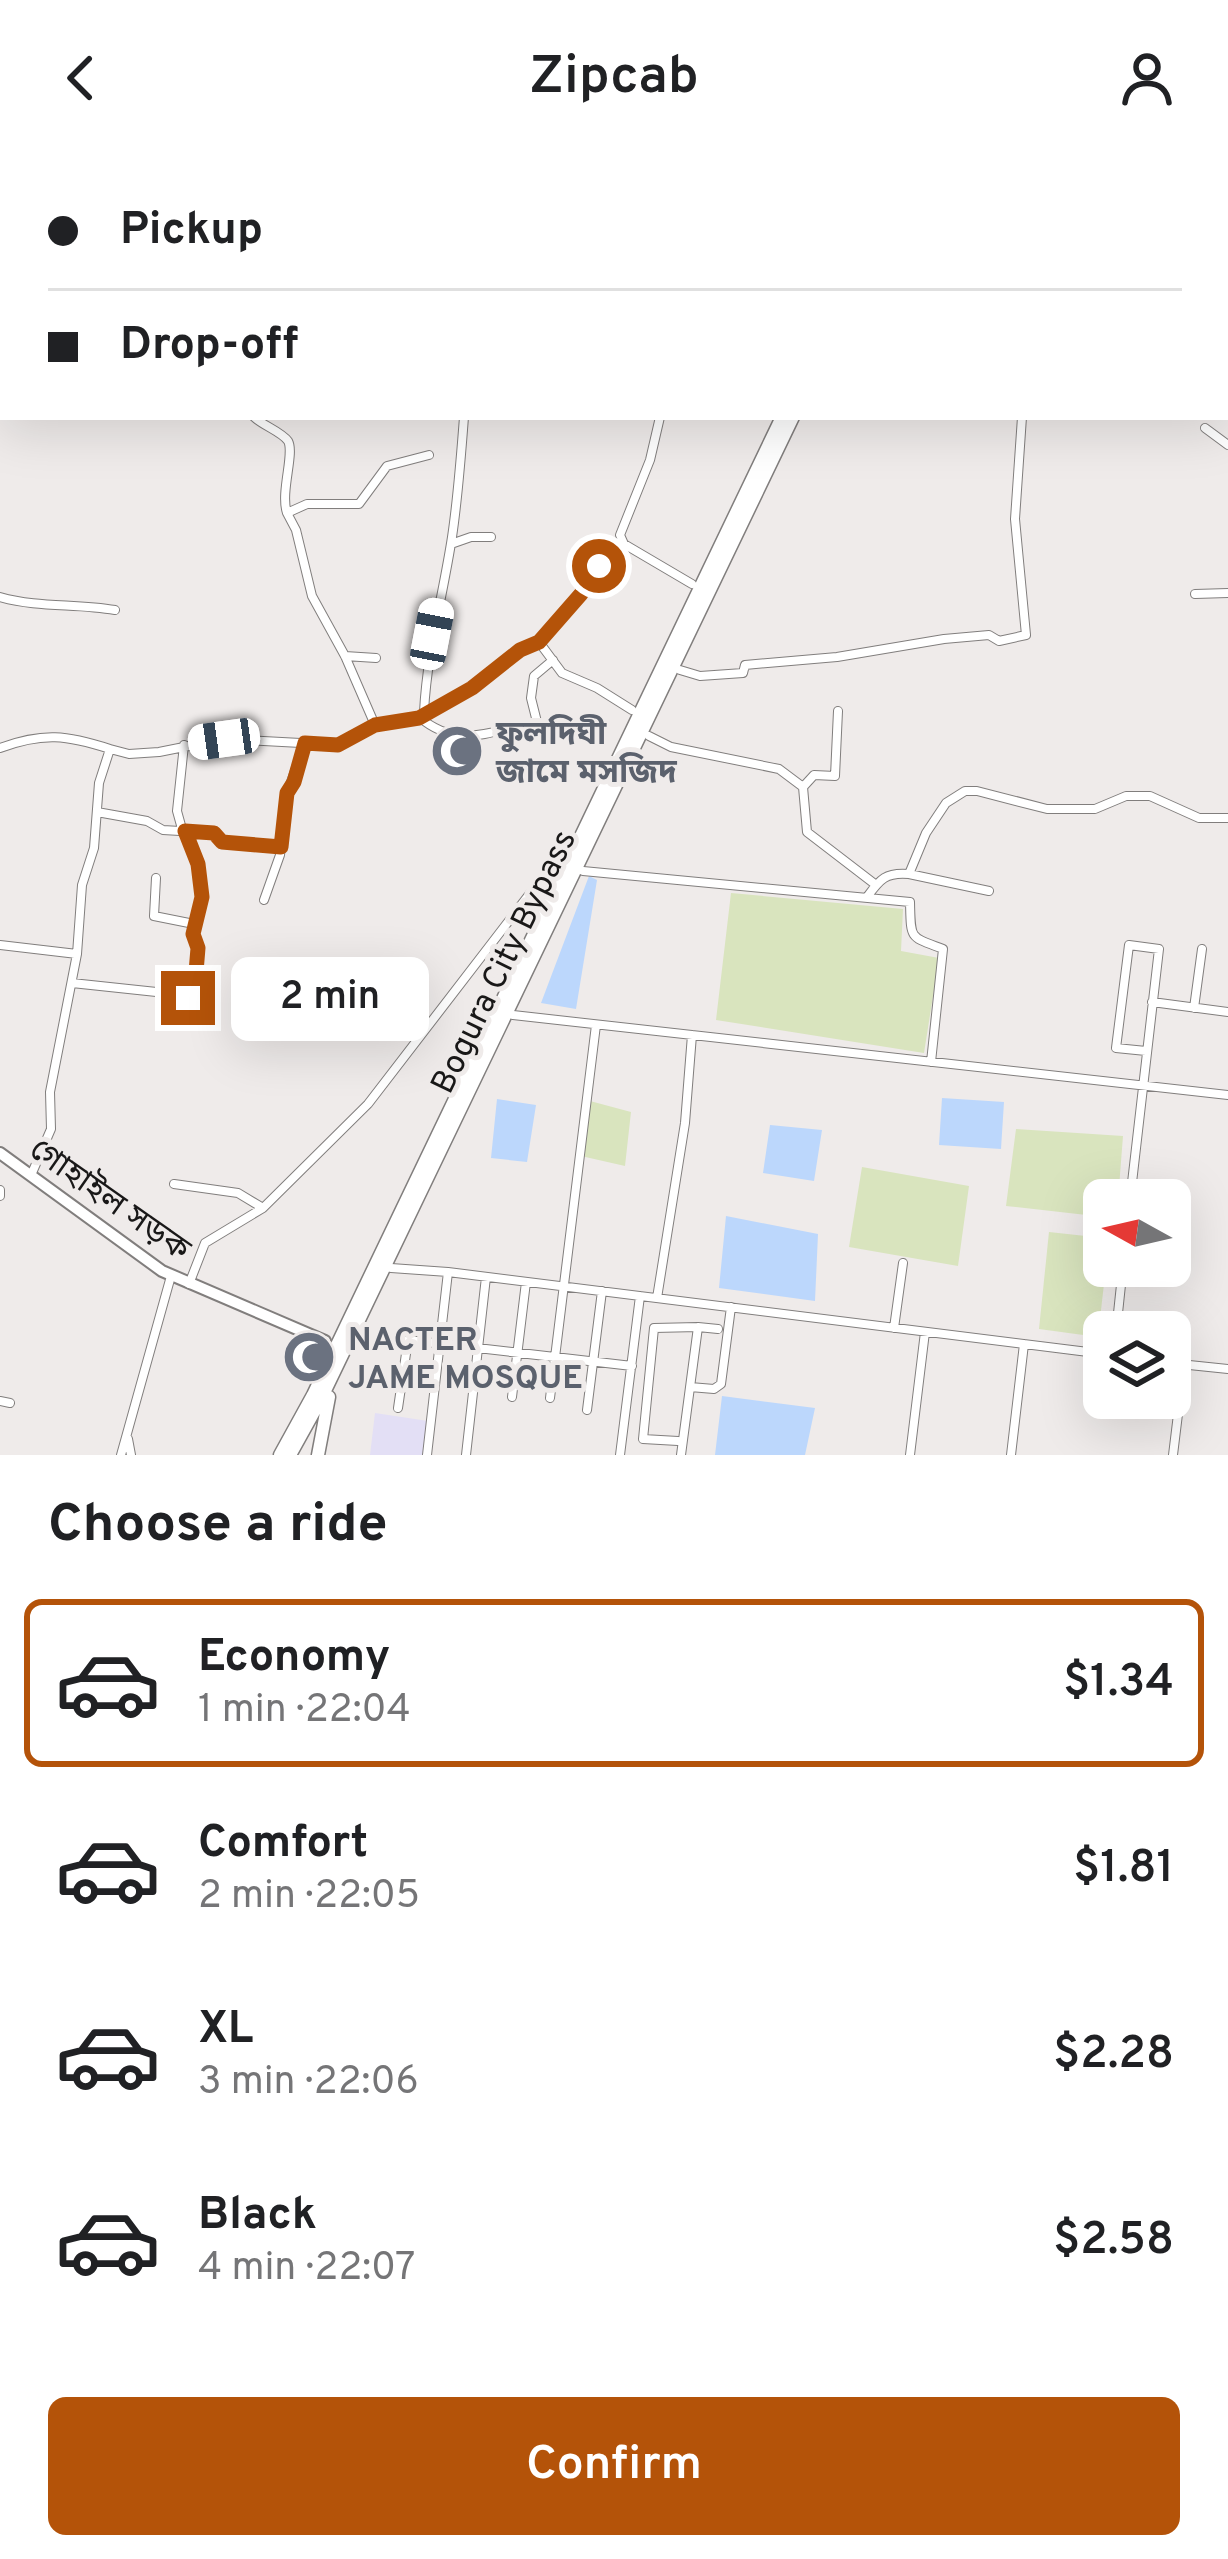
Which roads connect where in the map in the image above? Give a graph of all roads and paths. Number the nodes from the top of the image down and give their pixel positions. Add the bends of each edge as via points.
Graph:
1 (258, 420) edge
2 (464, 420) edge
3 (660, 420) edge
4 (781, 420) edge
5 (792, 420) edge
6 (1022, 420) edge
7 (1205, 428) dead end
8 (1228, 445) edge
9 (429, 454) dead end
10 (287, 513) junction
11 (490, 537) dead end
12 (622, 542) junction
13 (451, 544) junction
14 (692, 584) dead end
15 (1228, 593) edge
16 (1196, 594) dead end
17 (0, 597) edge
18 (115, 610) dead end
19 (539, 642) junction
20 (345, 656) junction
21 (376, 658) dead end
22 (553, 660) junction
23 (680, 670) dead end
24 (632, 710) dead end
25 (838, 711) dead end
26 (422, 715) junction
27 (375, 725) junction
28 (649, 736) dead end
29 (305, 743) junction
30 (184, 745) junction
31 (0, 748) edge
32 (110, 748) junction
33 (803, 787) junction
34 (97, 812) junction
35 (1228, 818) edge
36 (183, 830) junction
37 (281, 847) junction
38 (557, 867) dead end
39 (584, 871) dead end
40 (909, 874) junction
41 (157, 878) dead end
42 (876, 885) junction
43 (989, 891) dead end
44 (866, 898) junction
45 (264, 900) dead end
46 (194, 924) junction
47 (0, 946) edge
48 (1202, 949) dead end
49 (77, 954) junction
50 (72, 983) junction
51 (1152, 1002) junction
52 (1194, 1008) junction
53 (1228, 1012) edge
54 (513, 1015) dead end
55 (596, 1024) junction
56 (692, 1035) junction
57 (1146, 1051) junction
58 (931, 1061) junction
59 (1142, 1084) junction
60 (1228, 1095) edge
61 (1, 1156) edge
62 (32, 1173) junction
63 (1132, 1179) edge
64 (174, 1184) dead end
65 (263, 1208) junction
66 (904, 1263) dead end
67 (391, 1268) dead end
68 (448, 1272) junction
69 (171, 1276) junction
70 (486, 1277) junction
71 (526, 1282) junction
72 (188, 1285) junction
73 (563, 1286) junction
74 (602, 1291) junction
75 (640, 1296) junction
76 (657, 1298) junction
77 (731, 1307) junction
78 (698, 1328) junction
79 (894, 1328) junction
80 (718, 1329) dead end
81 (348, 1330) junction
82 (925, 1332) junction
83 (325, 1341) dead end
84 (440, 1342) junction
85 (1024, 1344) junction
86 (478, 1347) junction
87 (1083, 1351) edge
88 (518, 1352) junction
89 (555, 1356) junction
90 (593, 1360) junction
91 (632, 1366) junction
92 (1191, 1366) edge
93 (1228, 1369) edge
94 (690, 1387) junction
95 (512, 1396) dead end
96 (328, 1397) dead end
97 (550, 1398) dead end
98 (398, 1408) dead end
99 (587, 1410) dead end
100 (1177, 1419) edge
101 (128, 1437) junction
102 (678, 1441) dead end
103 (121, 1455) edge
104 (131, 1455) edge
105 (280, 1455) edge
106 (290, 1455) edge
107 (318, 1455) edge
108 (427, 1455) edge
109 (466, 1455) edge
110 (620, 1455) edge
111 (681, 1455) edge
112 (910, 1455) edge
113 (1011, 1455) edge
114 (1173, 1455) edge

1 - 10 street via 290,446
2 - 13 street
3 - 12 street
4 - 81 highway, Bogura City Bypass
5 - 81 highway, Bogura City Bypass
6 - 23 street via 1015,519 1026,635 745,665 743,673
7 - 8 street
9 - 10 street via 386,466 359,504 307,504
10 - 20 street via 312,596
11 - 13 street
12 - 14 street
12 - 19 street
13 - 26 street
15 - 16 street
17 - 18 street
19 - 22 street
19 - 26 street
20 - 21 street
20 - 27 street
22 - 24 street via 562,673
22 - 26 street via 534,676 537,722 455,737 436,732
25 - 33 street via 835,776 814,775
26 - 27 street
27 - 29 street via 338,745
28 - 33 street via 779,769
29 - 30 street
29 - 37 street via 287,793
30 - 32 street via 129,754
30 - 36 street via 177,811
31 - 32 street via 35,735
32 - 34 street
33 - 42 street via 807,832
34 - 36 street
34 - 49 street
35 - 40 street via 1199,818 1150,796 1095,809 1047,809 965,791 946,803
36 - 37 street
36 - 46 street via 202,897
37 - 45 street
38 - 65 street via 368,1104
39 - 44 street
40 - 42 street via 892,872
40 - 43 street
41 - 46 street via 154,916
42 - 44 street
44 - 58 street via 910,902 911,934 943,949
46 - 50 street via 191,998
47 - 49 street
48 - 52 street
49 - 50 street
50 - 62 street via 50,1092 51,1129
51 - 52 street
51 - 57 street
51 - 57 street via 1159,949 1129,945 1116,1048
52 - 53 street
54 - 55 street
55 - 56 street
55 - 73 street
56 - 58 street
56 - 76 street
57 - 59 street
58 - 59 street
59 - 60 street
59 - 63 street
61 - 62 main road, গোহাইল সড়ক
62 - 69 main road, গোহাইল সড়ক
64 - 65 street via 238,1193
65 - 72 street via 202,1246
66 - 79 street
67 - 68 street
68 - 70 street
68 - 84 street
69 - 72 main road, গোহাইল সড়ক
69 - 101 street
70 - 71 street
70 - 86 street
71 - 73 street
71 - 88 street
72 - 83 main road, গোহাইল সড়ক
73 - 74 street
73 - 89 street
74 - 75 street
74 - 90 street
75 - 76 street
75 - 91 street
76 - 77 street
77 - 79 street
77 - 94 street via 721,1384
78 - 80 street
78 - 94 street
78 - 102 street via 654,1328 643,1439
79 - 82 street
81 - 105 highway
81 - 106 highway
82 - 85 street
82 - 112 street
84 - 86 street
84 - 98 street via 406,1342
84 - 108 street
85 - 87 street
85 - 113 street
86 - 88 street
86 - 109 street
88 - 89 street
88 - 95 street
89 - 90 street
89 - 97 street
90 - 91 street
90 - 99 street
91 - 110 street
92 - 93 street
94 - 111 street
96 - 107 highway
100 - 114 street
101 - 103 street
101 - 104 street

